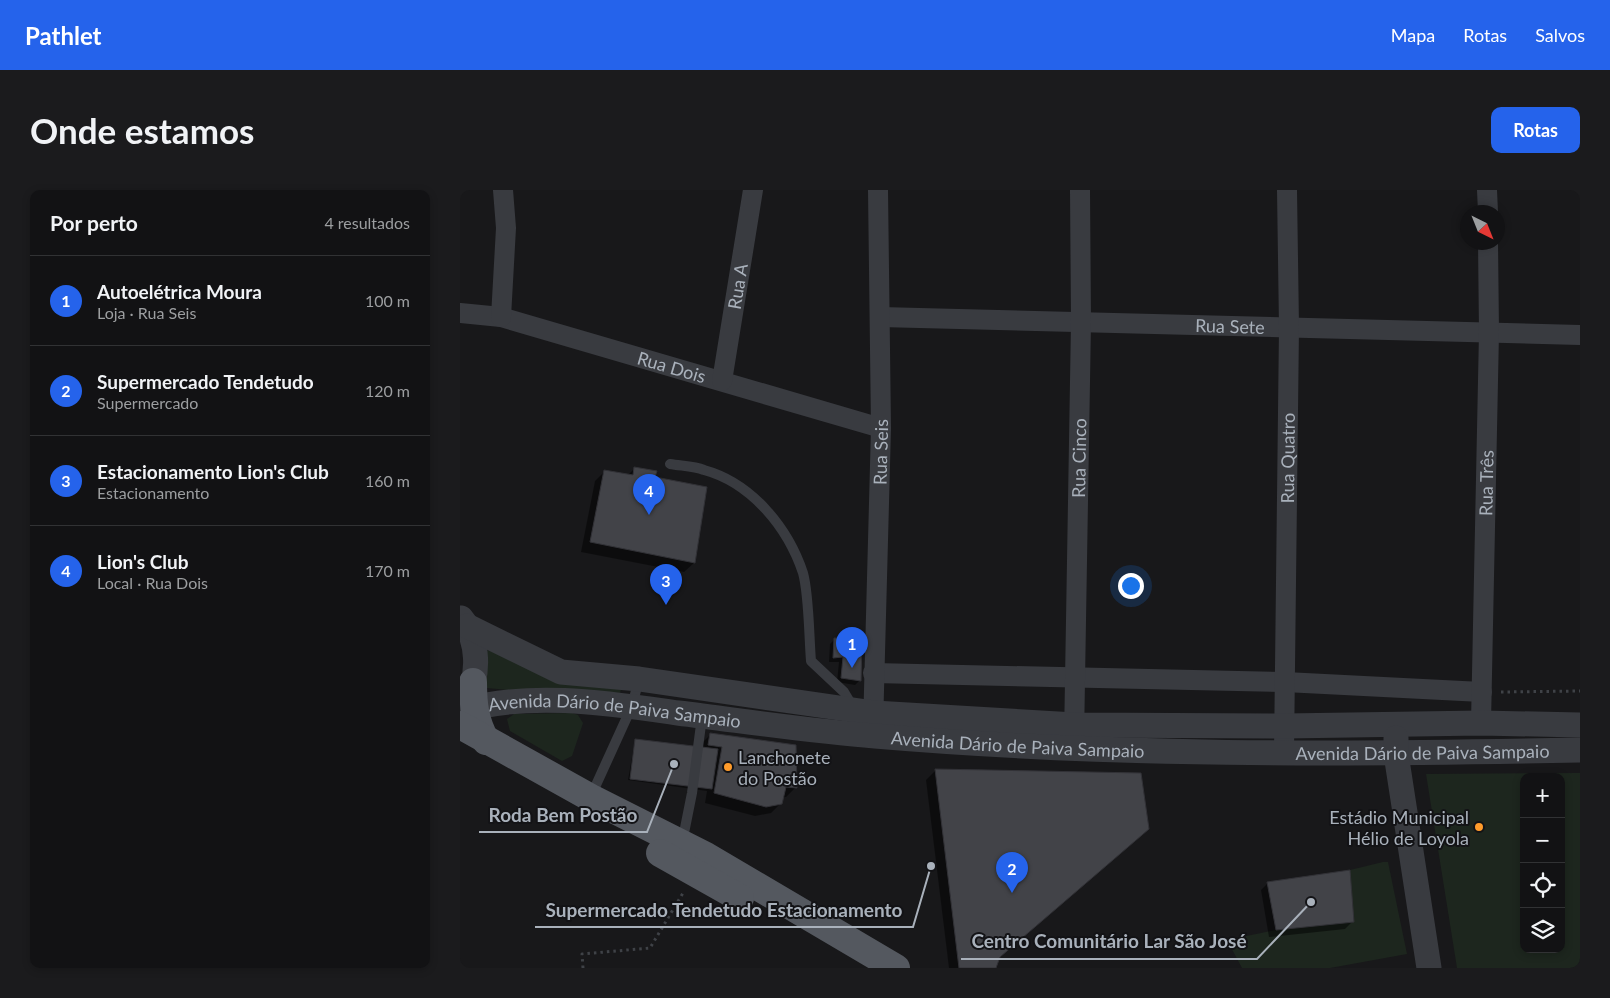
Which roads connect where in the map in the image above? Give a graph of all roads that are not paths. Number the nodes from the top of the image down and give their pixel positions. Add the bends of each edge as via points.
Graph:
1 (503, 190) edge
2 (517, 190) edge
3 (753, 190) edge
4 (878, 190) edge
5 (1080, 190) edge
6 (1287, 190) edge
7 (1487, 190) edge
8 (1488, 205) edge
9 (506, 228) junction
10 (1488, 250) edge
11 (460, 313) edge
12 (501, 317) junction
13 (880, 317) junction
14 (1081, 322) junction
15 (1289, 327) junction
16 (1489, 332) junction
17 (1580, 335) edge
18 (722, 381) junction
19 (881, 428) junction
20 (670, 464) dead end
21 (464, 622) edge
22 (873, 672) junction
23 (574, 673) junction
24 (1076, 677) junction
25 (639, 679) junction
26 (1285, 682) junction
27 (1482, 692) junction
28 (569, 701) junction
29 (632, 706) junction
30 (465, 707) edge
31 (702, 716) junction
32 (867, 720) junction
33 (1481, 723) junction
34 (1396, 724) junction
35 (1580, 725) edge
36 (1286, 726) junction
37 (1074, 738) junction
38 (472, 743) edge
39 (1580, 750) edge
40 (1284, 752) junction
41 (1396, 754) junction
42 (591, 798) junction
43 (682, 844) junction
44 (865, 968) edge
45 (896, 968) edge
46 (1429, 968) edge

1 - 9 street
2 - 9 street
3 - 18 street, Rua A
4 - 13 street, Rua Seis
5 - 14 street, Rua Cinco
6 - 15 street, Rua Quatro
7 - 8 street
9 - 12 street
10 - 16 street, Rua Três
11 - 12 street, Rua Dois
12 - 18 street, Rua Dois
13 - 14 street, Rua Sete
13 - 19 street, Rua Seis
14 - 15 street, Rua Sete
14 - 24 street, Rua Cinco
15 - 16 street, Rua Sete
15 - 26 street, Rua Quatro
16 - 17 street, Rua Sete
16 - 27 street, Rua Três
18 - 19 street, Rua Dois
19 - 22 street, Rua Seis
20 - 32 lane via 705,470 730,482 765,506 787,539 803,574 811,661 844,692
21 - 23 street via 561,672
21 - 30 street via 474,644 476,663
22 - 24 street
22 - 32 street, Rua Seis
23 - 25 street
23 - 28 street
24 - 26 street
24 - 37 street, Rua Cinco
25 - 29 lane
25 - 32 street
26 - 27 street
26 - 36 street, Rua Quatro
27 - 33 street, Rua Três
28 - 29 street, Avenida Dário de Paiva Sampaio
28 - 30 street, Avenida Dário de Paiva Sampaio via 496,702
29 - 31 street, Avenida Dário de Paiva Sampaio
29 - 42 lane
30 - 38 main road via 479,728
31 - 32 street, Avenida Dário de Paiva Sampaio
31 - 43 lane
32 - 37 street
33 - 34 street
33 - 35 street
34 - 36 street
34 - 41 street
36 - 37 street
36 - 40 street, Rua Quatro
37 - 40 street, Avenida Dário de Paiva Sampaio
38 - 42 main road
38 - 44 main road via 590,814
39 - 41 street, Avenida Dário de Paiva Sampaio
40 - 41 street, Avenida Dário de Paiva Sampaio
41 - 46 street
42 - 43 main road
43 - 45 main road

